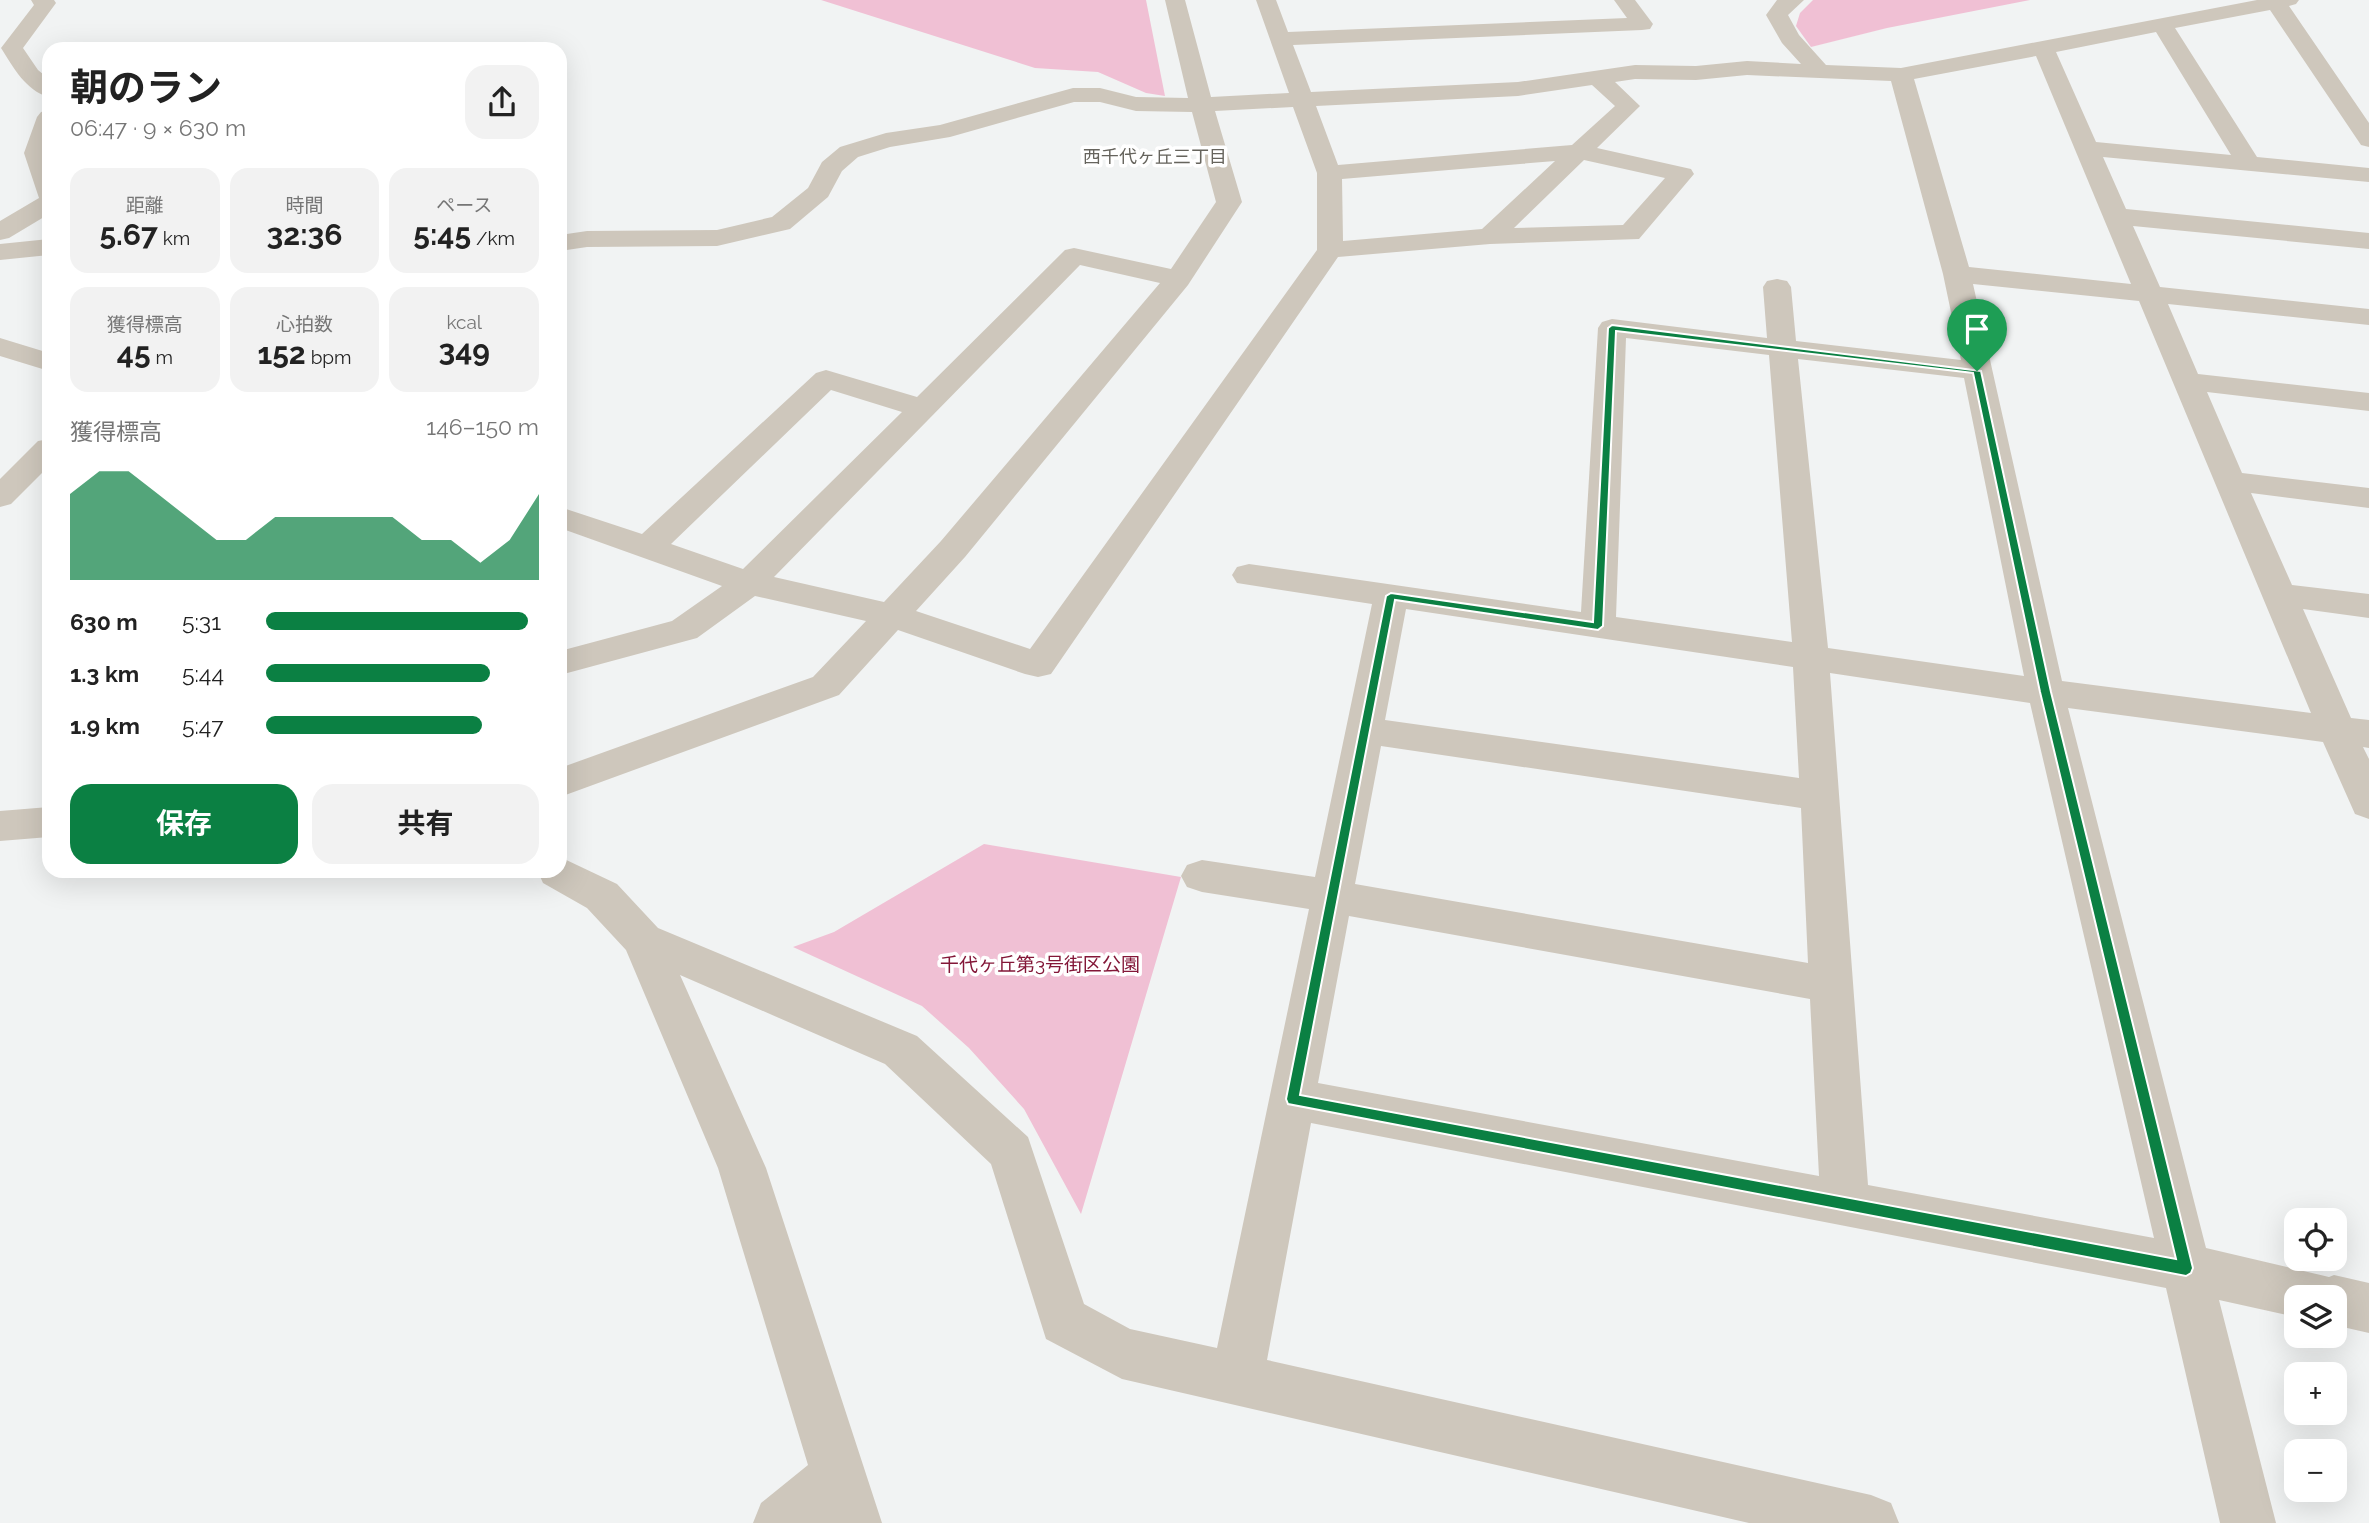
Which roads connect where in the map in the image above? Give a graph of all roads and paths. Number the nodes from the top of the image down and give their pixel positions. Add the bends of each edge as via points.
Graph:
1 (41, 0) edge
2 (1175, 0) edge
3 (1266, 0) edge
4 (1624, 0) edge
5 (1794, 0) edge
6 (2283, 1) edge
7 (2162, 24) junction
8 (1280, 39) junction
9 (2044, 49) junction
10 (1819, 71) junction
11 (1901, 75) junction
12 (1596, 76) junction
13 (42, 84) edge
14 (1301, 99) junction
15 (1201, 104) junction
16 (42, 136) edge
17 (2369, 140) edge
18 (2085, 148) junction
19 (1580, 152) junction
20 (2249, 164) junction
21 (42, 172) edge
22 (1329, 173) junction
23 (2369, 175) edge
24 (42, 207) edge
25 (2115, 216) junction
26 (0, 232) edge
27 (1490, 236) junction
28 (2369, 241) edge
29 (567, 242) edge
30 (42, 248) edge
31 (1330, 250) junction
32 (0, 252) edge
33 (1957, 274) junction
34 (1178, 279) junction
35 (1777, 287) dead end
36 (2149, 295) junction
37 (2369, 317) edge
38 (0, 347) edge
39 (1784, 348) junction
40 (42, 360) edge
41 (1977, 371) junction
42 (2186, 381) junction
43 (2369, 402) edge
44 (922, 408) junction
45 (42, 455) edge
46 (2230, 481) junction
47 (0, 498) edge
48 (2369, 498) edge
49 (567, 520) edge
50 (646, 549) junction
51 (1249, 575) dead end
52 (749, 583) junction
53 (2278, 595) junction
54 (1391, 596) junction
55 (2369, 607) edge
56 (894, 616) junction
57 (1598, 626) junction
58 (1811, 658) junction
59 (567, 661) edge
60 (2046, 692) junction
61 (1364, 730) junction
62 (2353, 732) edge
63 (567, 780) edge
64 (1819, 796) junction
65 (2369, 804) edge
66 (42, 823) edge
67 (0, 826) edge
68 (1202, 876) dead end
69 (567, 877) edge
70 (1332, 896) junction
71 (643, 940) junction
72 (1831, 985) junction
73 (1292, 1099) junction
74 (1845, 1204) junction
75 (2186, 1268) junction
76 (2284, 1290) edge
77 (2347, 1303) edge
78 (2369, 1308) edge
79 (1237, 1379) junction
80 (846, 1499) edge
81 (782, 1523) edge
82 (1871, 1523) edge
83 (2248, 1523) edge

1 - 13 street via 46,3 12,48
2 - 15 street
3 - 8 street
4 - 8 street via 1642,24
5 - 10 street via 1783,5 1777,15
6 - 7 street
6 - 17 street
7 - 9 street
7 - 20 street
8 - 14 street
9 - 11 street
9 - 18 street
10 - 11 street
10 - 12 street via 1747,68
11 - 33 street
12 - 14 street via 1518,89
12 - 19 street via 1628,106
14 - 15 street
14 - 22 street
15 - 29 street via 1147,105 1100,95 1073,95 942,132 886,140 849,152 831,167 819,192 781,223 717,238
15 - 34 street via 1229,202
16 - 21 street via 36,153
18 - 20 street
18 - 25 street
19 - 22 street
19 - 27 street
19 - 27 street via 1682,174 1630,233
20 - 23 street
22 - 31 street
24 - 26 street
25 - 28 street
25 - 36 street
27 - 31 street
30 - 32 street
31 - 56 street via 1038,665
33 - 36 street
33 - 41 street
34 - 44 street via 1074,256
34 - 56 street
35 - 39 street
36 - 37 street
36 - 42 street
38 - 40 street
39 - 41 street
39 - 57 street via 1612,328
39 - 58 street
41 - 60 street
42 - 43 street
42 - 46 street
44 - 50 street via 826,379
44 - 52 street
45 - 47 street
46 - 48 street
46 - 53 street
49 - 50 street
50 - 52 street
51 - 54 street
52 - 56 street
52 - 59 street via 684,631
53 - 55 street
53 - 62 street
54 - 57 street
54 - 61 street
56 - 63 street via 826,687
57 - 58 street
58 - 60 street
58 - 64 street
60 - 62 street
60 - 75 street
61 - 64 street
61 - 70 street
62 - 65 street
64 - 72 street
66 - 67 street
68 - 70 street
69 - 71 street via 602,896
70 - 72 street
70 - 73 street
71 - 79 street via 901,1050 1011,1152 1064,1321 1122,1353
71 - 80 street via 742,1168
72 - 74 street
73 - 74 street
73 - 79 street
74 - 75 street
75 - 76 street
75 - 83 street
77 - 78 street
79 - 82 street
80 - 81 street

